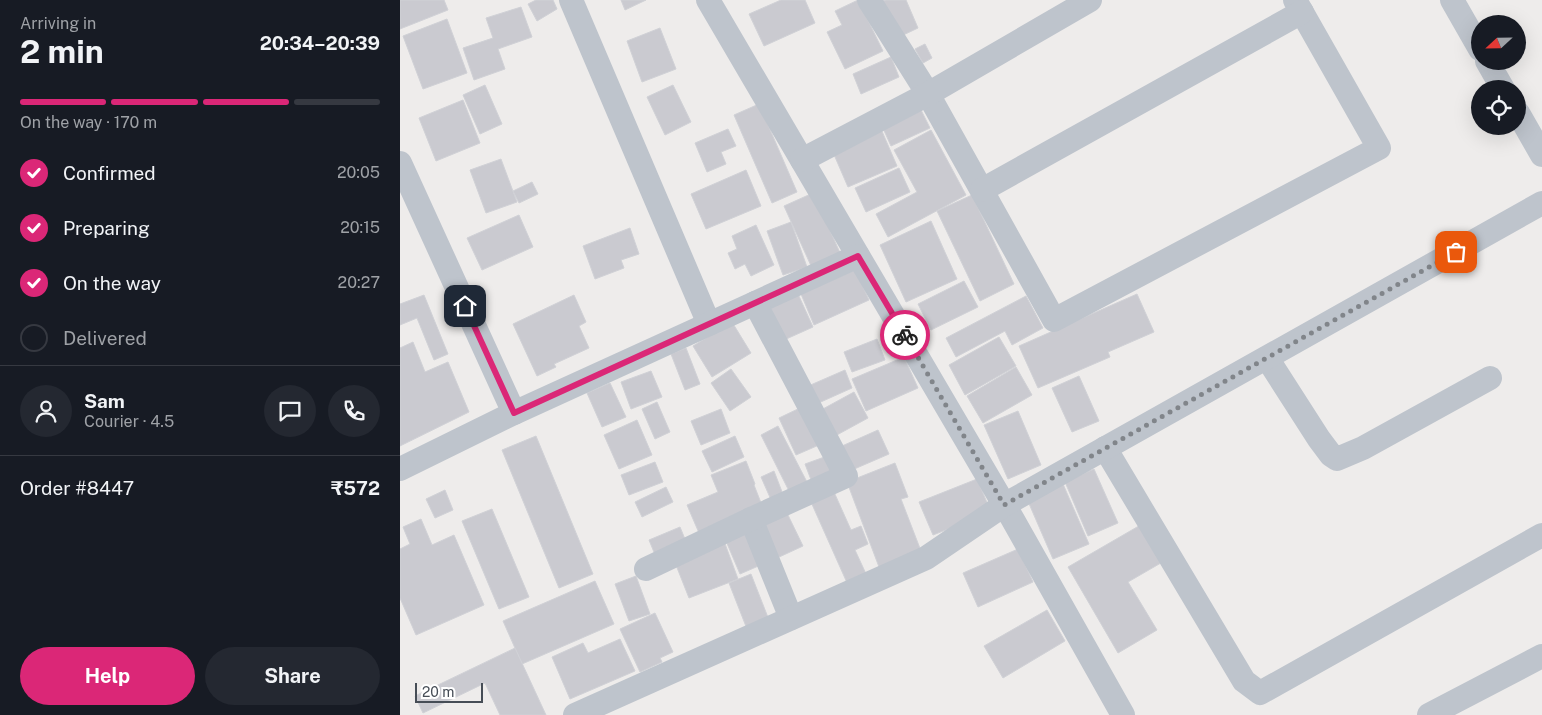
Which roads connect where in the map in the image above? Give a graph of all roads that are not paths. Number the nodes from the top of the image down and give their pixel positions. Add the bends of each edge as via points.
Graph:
1 (571, 0) edge
2 (708, 0) edge
3 (870, 0) edge
4 (1090, 0) edge
5 (1452, 0) edge
6 (1299, 6) edge
7 (1471, 33) edge
8 (928, 94) junction
9 (1526, 127) edge
10 (1542, 155) edge
11 (802, 160) junction
12 (400, 163) edge
13 (982, 190) junction
14 (1542, 203) edge
15 (858, 256) junction
16 (755, 303) junction
17 (709, 324) junction
18 (1267, 358) junction
19 (1490, 378) dead end
20 (514, 413) junction
21 (1105, 448) junction
22 (400, 470) edge
23 (1004, 505) junction
24 (751, 519) junction
25 (1542, 535) edge
26 (646, 569) dead end
27 (791, 618) junction
28 (1542, 656) edge
29 (575, 715) edge
30 (1123, 715) edge
31 (1430, 715) edge

1 - 17 street
2 - 11 street
3 - 8 street
4 - 8 street
5 - 7 street
6 - 13 street
6 - 13 street via 1379,148 1054,320
8 - 11 street
8 - 13 street
9 - 10 street
11 - 15 street
12 - 20 street
14 - 18 street
15 - 16 street
15 - 23 street
16 - 17 street
16 - 24 street via 846,476
17 - 20 street
18 - 19 street via 1319,439 1337,459
18 - 21 street
20 - 22 street
21 - 23 street
21 - 25 street via 1244,681 1260,693
23 - 27 street via 926,558
23 - 30 street
24 - 26 street
24 - 27 street
27 - 29 street
28 - 31 street

